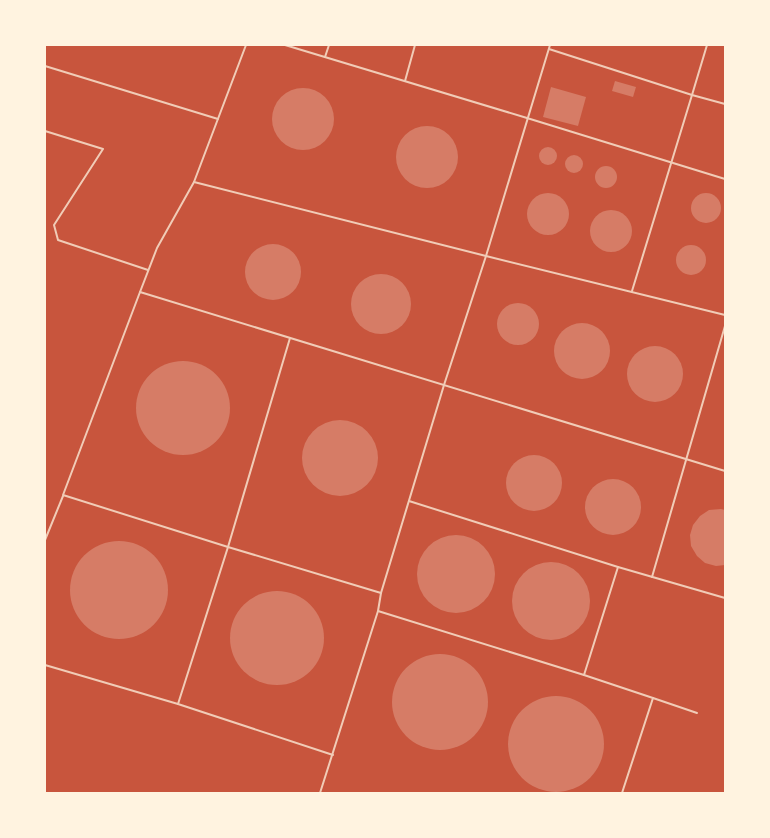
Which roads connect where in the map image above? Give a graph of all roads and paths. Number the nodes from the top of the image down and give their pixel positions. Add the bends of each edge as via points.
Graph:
1 (246, 45) edge
2 (285, 45) edge
3 (329, 45) edge
4 (415, 45) edge
5 (550, 45) edge
6 (707, 45) edge
7 (549, 49) junction
8 (325, 57) junction
9 (45, 66) edge
10 (405, 81) junction
11 (692, 94) junction
12 (725, 104) edge
13 (527, 118) junction
14 (218, 119) junction
15 (45, 131) edge
16 (671, 162) junction
17 (725, 180) edge
18 (194, 182) junction
19 (486, 256) junction
20 (148, 270) junction
21 (140, 292) junction
22 (631, 292) junction
23 (725, 315) edge
24 (725, 326) edge
25 (290, 338) junction
26 (444, 385) junction
27 (686, 459) junction
28 (725, 471) edge
29 (63, 495) junction
30 (409, 501) junction
31 (45, 540) edge
32 (228, 547) junction
33 (618, 567) junction
34 (652, 577) junction
35 (381, 593) junction
36 (725, 598) edge
37 (378, 611) junction
38 (45, 665) edge
39 (584, 675) junction
40 (653, 698) junction
41 (178, 704) junction
42 (697, 713) dead end
43 (333, 755) junction
44 (320, 793) edge
45 (622, 793) edge

1 - 14 lane
2 - 8 lane
3 - 8 lane
4 - 10 lane
5 - 7 lane
6 - 11 lane
7 - 11 lane
7 - 13 lane
8 - 10 lane
9 - 14 lane
10 - 13 lane
11 - 12 lane
11 - 16 lane
13 - 16 lane
13 - 19 lane
14 - 18 lane
15 - 20 lane via 103,149 54,225 58,240
16 - 17 lane
16 - 22 lane
18 - 19 lane
18 - 20 lane
19 - 22 lane
19 - 26 lane
20 - 21 lane
21 - 25 lane
21 - 29 lane
22 - 23 lane
24 - 27 lane
25 - 26 lane
25 - 32 lane
26 - 27 lane
26 - 30 lane
27 - 28 lane
27 - 34 lane
29 - 31 lane
29 - 32 lane
30 - 33 lane
30 - 35 lane
32 - 35 lane
32 - 41 lane
33 - 34 lane
33 - 39 lane
34 - 36 lane
35 - 37 lane
37 - 39 lane
37 - 43 lane
38 - 41 lane
39 - 40 lane
40 - 42 lane
40 - 45 lane
41 - 43 lane
43 - 44 lane

